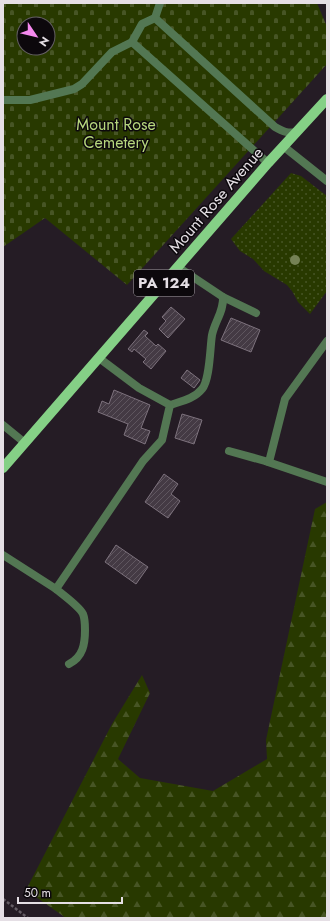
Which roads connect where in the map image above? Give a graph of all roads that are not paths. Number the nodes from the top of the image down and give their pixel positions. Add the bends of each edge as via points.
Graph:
1 (160, 3) edge
2 (155, 18) junction
3 (132, 42) junction
4 (327, 99) edge
5 (3, 100) edge
6 (296, 132) junction
7 (283, 146) junction
8 (268, 163) junction
9 (327, 181) edge
10 (178, 267) junction
11 (223, 297) junction
12 (256, 313) dead end
13 (327, 341) edge
14 (99, 358) junction
15 (170, 404) junction
16 (3, 425) edge
17 (25, 443) junction
18 (229, 451) dead end
19 (269, 462) junction
20 (3, 468) edge
21 (327, 482) edge
22 (3, 555) edge
23 (56, 589) junction
24 (69, 664) dead end

1 - 2 lane
2 - 3 lane via 142,24
2 - 6 lane via 275,127 284,132
3 - 5 lane via 112,52 74,89 30,100
3 - 8 lane
4 - 6 main road, Mount Rose Avenue / PA 124
6 - 7 main road, Mount Rose Avenue / PA 124
7 - 8 main road, Mount Rose Avenue / PA 124
7 - 9 lane
8 - 10 main road, Mount Rose Avenue / PA 124
10 - 11 lane
10 - 14 main road, Mount Rose Avenue / PA 124
11 - 12 lane
11 - 15 lane via 221,311 212,334 204,387 191,398
13 - 19 lane via 284,399
14 - 15 lane via 139,388
14 - 17 main road, Mount Rose Avenue / PA 124
15 - 23 lane via 162,440 142,461
16 - 17 lane
17 - 20 main road, Mount Rose Avenue / PA 124
18 - 19 lane
19 - 21 lane
22 - 23 lane
23 - 24 lane via 83,614 85,641 79,656

